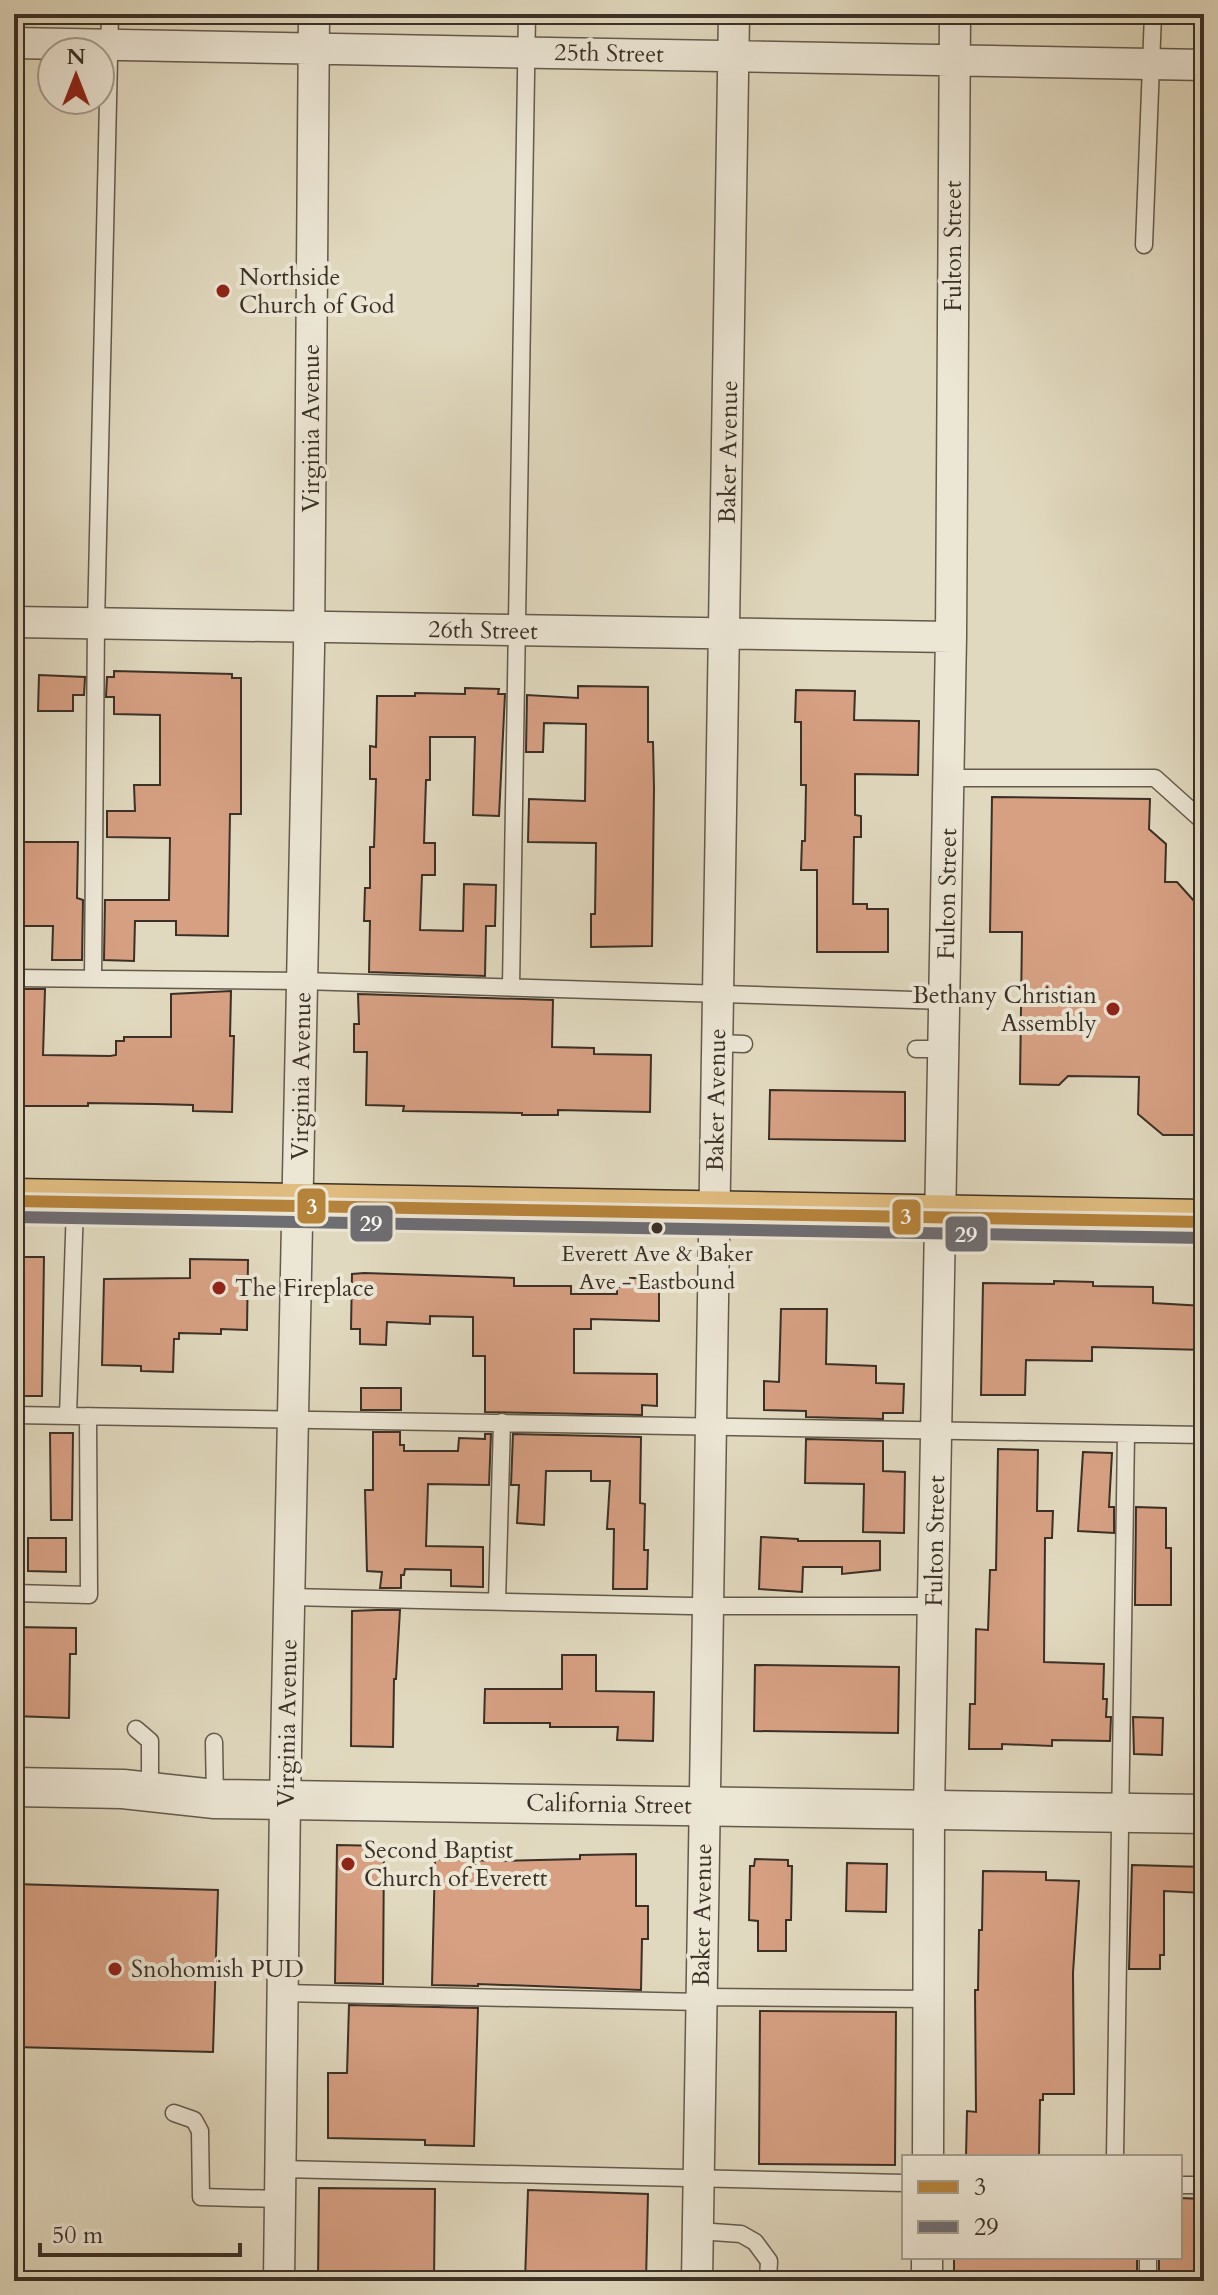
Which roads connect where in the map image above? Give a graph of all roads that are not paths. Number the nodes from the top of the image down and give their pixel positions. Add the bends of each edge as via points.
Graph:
1 (110, 14) edge
2 (314, 14) edge
3 (527, 14) edge
4 (734, 14) edge
5 (955, 14) edge
6 (1153, 14) edge
7 (109, 36) edge
8 (14, 43) edge
9 (36, 43) edge
10 (116, 45) edge
11 (313, 50) junction
12 (526, 51) junction
13 (734, 55) junction
14 (954, 60) junction
15 (1152, 64) junction
16 (1204, 65) edge
17 (107, 116) edge
18 (1144, 245) dead end
19 (14, 622) edge
20 (96, 624) junction
21 (309, 627) junction
22 (515, 630) junction
23 (725, 633) junction
24 (951, 637) junction
25 (949, 778) junction
26 (1204, 822) edge
27 (14, 978) edge
28 (93, 979) junction
29 (303, 981) junction
30 (511, 987) junction
31 (717, 993) junction
32 (946, 1001) junction
33 (14, 1201) edge
34 (75, 1202) junction
35 (298, 1206) junction
36 (715, 1213) junction
37 (942, 1218) junction
38 (1204, 1222) edge
39 (14, 1415) edge
40 (68, 1416) junction
41 (88, 1416) junction
42 (293, 1418) junction
43 (502, 1422) junction
44 (710, 1426) junction
45 (938, 1431) junction
46 (1126, 1434) junction
47 (1204, 1435) edge
48 (14, 1593) edge
49 (289, 1597) junction
50 (497, 1601) junction
51 (706, 1606) junction
52 (934, 1606) junction
53 (136, 1729) dead end
54 (214, 1742) dead end
55 (14, 1787) edge
56 (150, 1791) junction
57 (215, 1799) junction
58 (285, 1799) junction
59 (703, 1806) junction
60 (929, 1810) junction
61 (1121, 1813) junction
62 (1204, 1814) edge
63 (283, 1993) junction
64 (928, 1999) junction
65 (701, 2000) junction
66 (174, 2113) dead end
67 (928, 2155) edge
68 (1115, 2155) edge
69 (699, 2177) junction
70 (902, 2183) edge
71 (280, 2184) junction
72 (1182, 2185) edge
73 (1204, 2185) edge
74 (698, 2231) junction
75 (927, 2259) edge
76 (1148, 2259) edge
77 (279, 2281) edge
78 (697, 2281) edge
79 (768, 2281) edge
80 (927, 2281) edge
81 (1148, 2281) edge

1 - 7 lane
2 - 11 street, Virginia Avenue
3 - 12 lane
4 - 13 street, Baker Avenue
5 - 14 street, Fulton Street
6 - 15 lane
8 - 9 street, 25th Street
10 - 11 street, 25th Street
11 - 12 street, 25th Street
11 - 21 street, Virginia Avenue
12 - 13 street, 25th Street
12 - 22 lane
13 - 14 street, 25th Street
13 - 23 street, Baker Avenue
14 - 15 street, 25th Street
14 - 24 street, Fulton Street
15 - 16 street, 25th Street
15 - 18 lane
17 - 20 lane
19 - 20 street, 26th Street
20 - 21 street, 26th Street
20 - 28 lane
21 - 22 street, 26th Street
21 - 29 street, Virginia Avenue
22 - 23 street, 26th Street
22 - 30 lane
23 - 24 street, 26th Street
23 - 31 street, Baker Avenue
24 - 25 street, Fulton Street
25 - 26 lane via 1155,778
25 - 32 street, Fulton Street
27 - 28 lane
28 - 29 lane
29 - 30 lane
29 - 35 street, Virginia Avenue
30 - 31 lane
31 - 32 lane
31 - 36 street, Baker Avenue via 730,1043
32 - 37 street, Fulton Street via 930,1049
33 - 34 main road
34 - 35 main road
34 - 40 lane
35 - 36 main road
35 - 42 street, Virginia Avenue
36 - 37 main road
36 - 44 street, Baker Avenue
37 - 38 main road
37 - 45 street, Fulton Street
39 - 40 lane
40 - 41 lane
41 - 42 lane
41 - 48 lane via 89,1595
42 - 43 lane
42 - 49 street, Virginia Avenue
43 - 44 lane
43 - 50 lane
44 - 45 lane
44 - 51 street, Baker Avenue
45 - 46 lane
45 - 52 street, Fulton Street
46 - 47 lane
46 - 61 lane
49 - 50 lane
49 - 58 street, Virginia Avenue
50 - 51 lane
51 - 52 lane
51 - 59 street, Baker Avenue
52 - 60 street, Fulton Street
53 - 56 lane via 150,1741
54 - 57 lane
55 - 56 street, California Street
56 - 57 street, California Street
57 - 58 street, California Street
58 - 59 street, California Street
58 - 63 street, Virginia Avenue
59 - 60 street, California Street
59 - 65 street, Baker Avenue
60 - 61 street, California Street
60 - 64 street, Fulton Street
61 - 62 street, California Street
61 - 68 lane
63 - 65 lane
63 - 71 street, Virginia Avenue
64 - 65 lane
64 - 67 street, Fulton Street
65 - 69 street, Baker Avenue
66 - 71 lane via 194,2120 200,2131 201,2197
69 - 70 lane
69 - 71 lane
69 - 74 street, Baker Avenue
71 - 77 street, Virginia Avenue
72 - 73 lane
74 - 78 street, Baker Avenue
74 - 79 lane via 741,2234 755,2242 769,2261
75 - 80 street
76 - 81 lane

